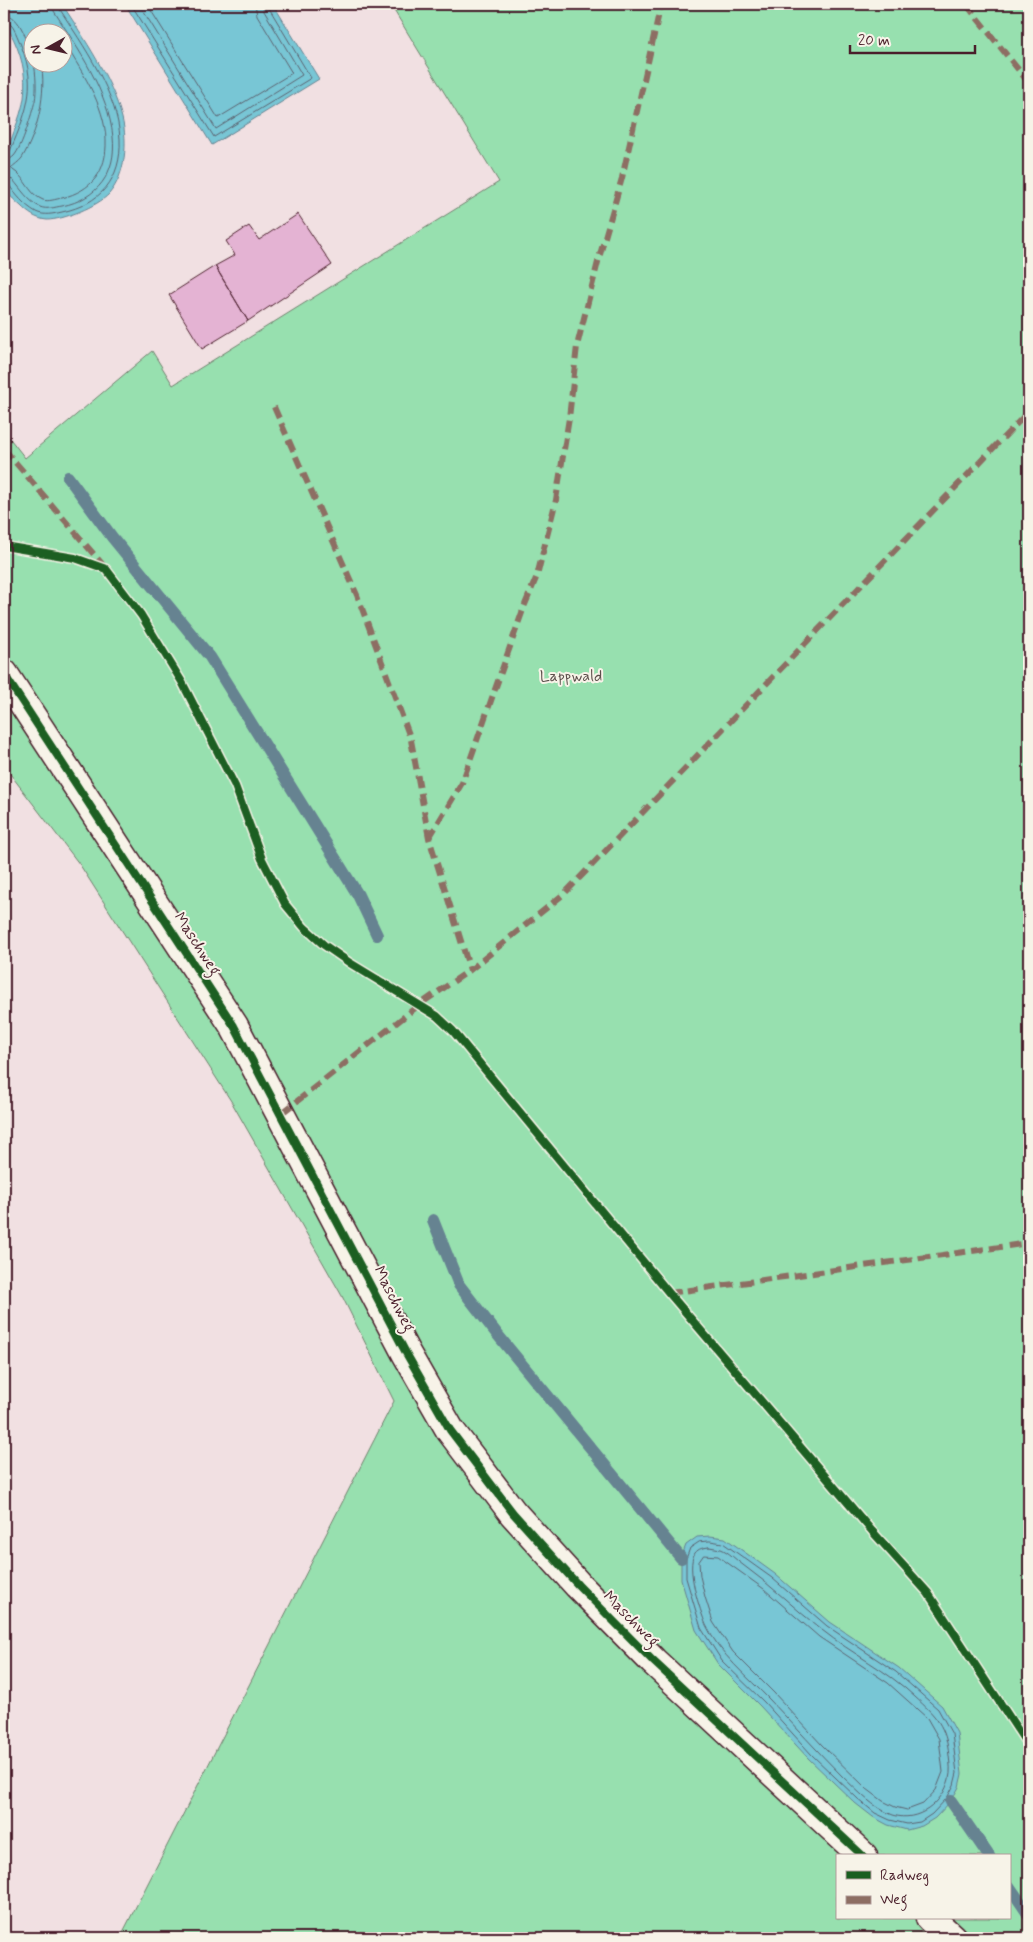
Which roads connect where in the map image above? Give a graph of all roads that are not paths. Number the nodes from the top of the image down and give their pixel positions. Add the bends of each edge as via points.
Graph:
1 (4, 674) edge
2 (861, 1854) edge
3 (932, 1920) edge
4 (952, 1938) edge

1 - 2 street, Maschweg via 234,1026 450,1430 513,1513 578,1585 660,1667
3 - 4 street

